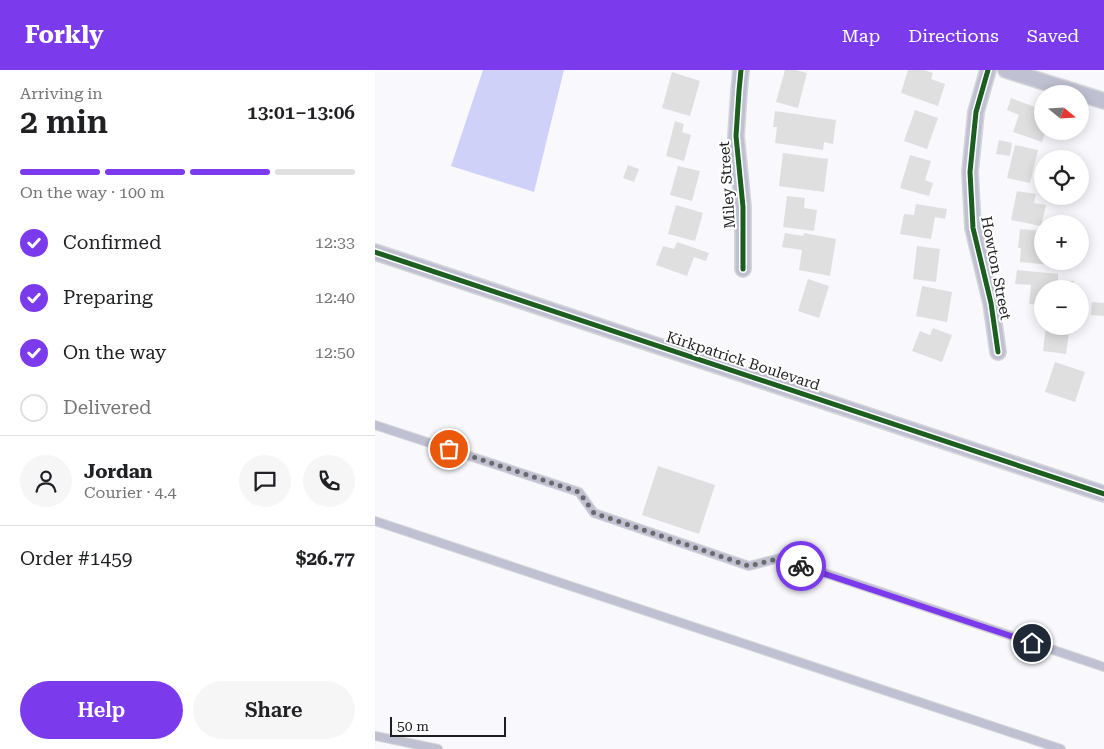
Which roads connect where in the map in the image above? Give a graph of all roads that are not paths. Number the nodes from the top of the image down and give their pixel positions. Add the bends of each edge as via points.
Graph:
1 (741, 70) edge
2 (988, 70) edge
3 (1006, 70) edge
4 (1104, 101) edge
5 (375, 252) edge
6 (743, 269) dead end
7 (998, 352) dead end
8 (375, 425) edge
9 (1104, 494) edge
10 (375, 521) edge
11 (1104, 667) edge
12 (375, 736) edge
13 (438, 749) edge
14 (1061, 749) edge

1 - 6 street, Miley Street via 736,136 743,207
2 - 7 street, Howton Street via 976,112 969,172 973,228 991,303
3 - 4 street
5 - 9 street, Kirkpatrick Boulevard
8 - 11 lane via 579,492 594,513 749,566 780,558
10 - 14 lane
12 - 13 lane

